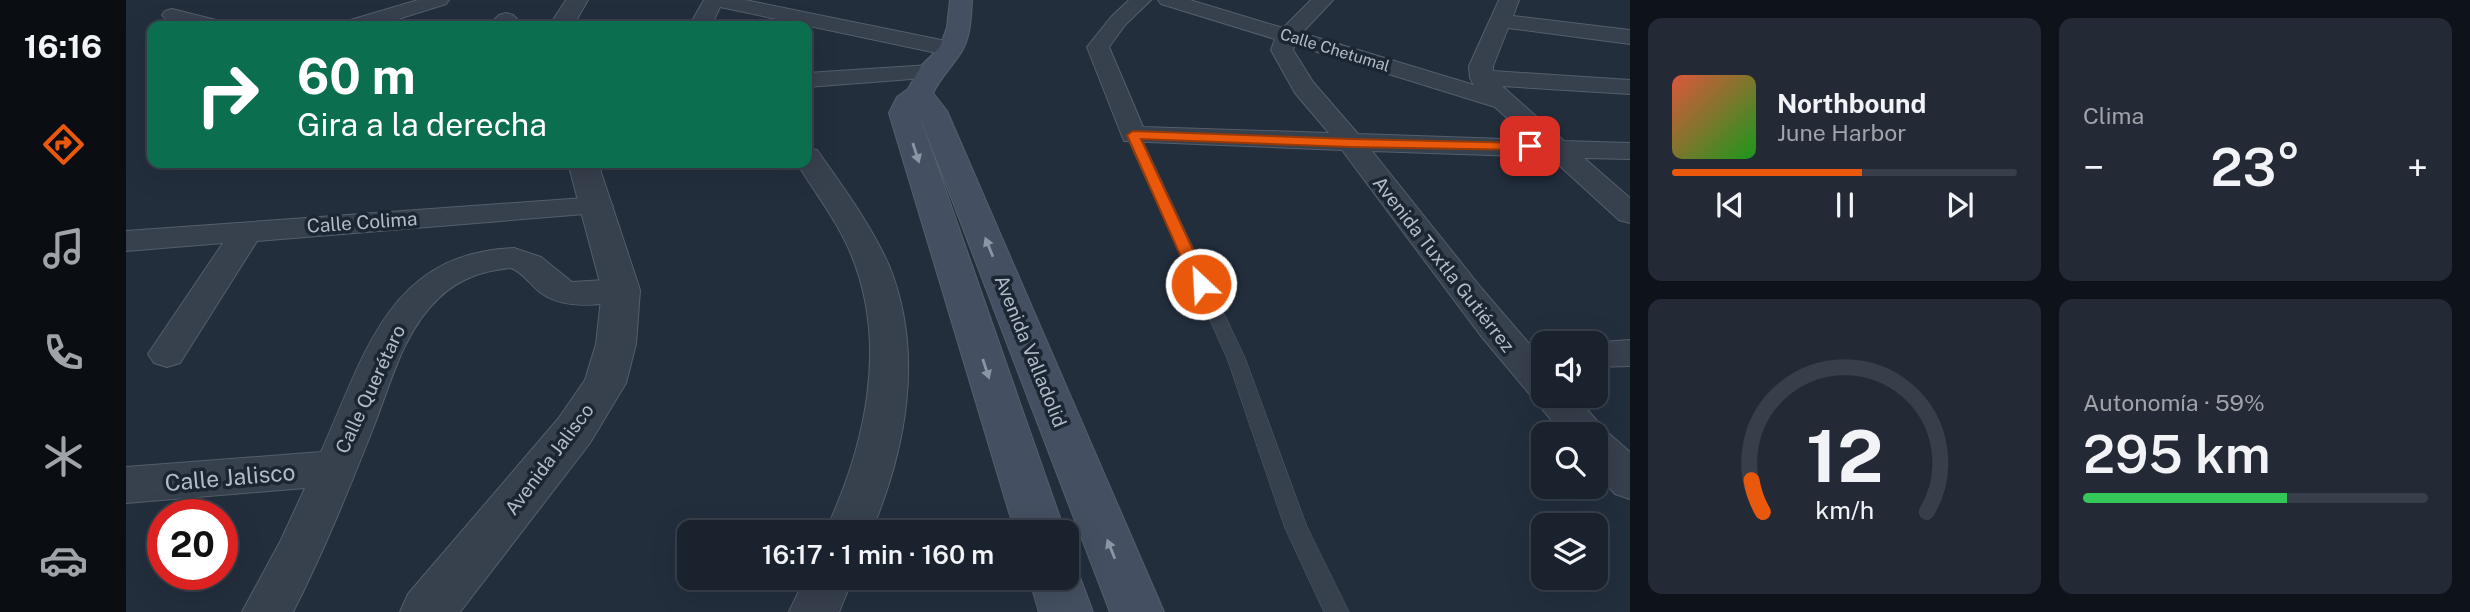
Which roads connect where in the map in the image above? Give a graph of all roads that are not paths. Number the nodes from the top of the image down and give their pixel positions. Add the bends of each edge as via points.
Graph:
1 (439, 0) edge
2 (578, 0) edge
3 (715, 0) edge
4 (961, 0) edge
5 (1141, 0) edge
6 (1168, 0) edge
7 (1323, 0) edge
8 (1505, 10) edge
9 (172, 15) dead end
10 (796, 15) edge
11 (194, 21) edge
12 (371, 21) edge
13 (564, 21) edge
14 (703, 21) edge
15 (1287, 36) junction
16 (1630, 37) edge
17 (951, 50) junction
18 (1482, 78) junction
19 (812, 80) edge
20 (925, 83) junction
21 (1630, 87) edge
22 (1503, 101) junction
23 (1322, 109) junction
24 (1133, 135) junction
25 (1351, 143) junction
26 (1482, 145) junction
27 (1554, 147) junction
28 (1630, 151) edge
29 (812, 164) edge
30 (585, 168) edge
31 (598, 206) junction
32 (1630, 214) edge
33 (247, 230) junction
34 (126, 241) edge
35 (621, 290) junction
36 (1630, 353) edge
37 (167, 354) dead end
38 (1608, 354) edge
39 (1529, 355) edge
40 (1563, 408) edge
41 (1576, 422) edge
42 (1608, 457) edge
43 (334, 468) junction
44 (1630, 481) edge
45 (126, 485) edge
46 (853, 520) edge
47 (1036, 520) edge
48 (824, 590) edge
49 (1059, 590) edge
50 (267, 612) edge
51 (427, 612) edge
52 (814, 612) edge
53 (1066, 612) edge
54 (1137, 612) edge
55 (1337, 612) edge

1 - 12 street
2 - 13 street
3 - 10 street
3 - 14 street
4 - 17 main road
5 - 24 street via 1098,47
6 - 15 street, Calle Chetumal
7 - 15 street
8 - 16 street
8 - 18 street via 1481,66
9 - 11 street
10 - 17 street
15 - 22 street, Calle Chetumal
15 - 23 street, Avenida Tuxtla Gutiérrez via 1282,50 1289,66
17 - 20 main road
18 - 21 street
18 - 22 street
19 - 20 street
20 -> 47 main road via 902,113
54 -> 20 main road, Avenida Valladolid
22 - 27 street
23 - 25 street, Avenida Tuxtla Gutiérrez
23 - 26 street
24 - 25 street
24 - 55 lane via 1236,358 1296,528
25 - 26 street
25 - 39 street, Avenida Tuxtla Gutiérrez via 1473,305
26 - 27 street
27 - 28 street
27 - 32 street
29 - 46 street via 867,252 885,313 887,393 882,436
30 - 31 street, Avenida Jalisco
31 - 33 street, Calle Colima
31 - 35 street, Avenida Jalisco
33 - 34 street, Calle Colima
33 - 37 street
35 - 43 street, Calle Querétaro via 579,294 554,286 539,270 517,258 482,261 443,276 413,301 395,329
35 - 51 street, Avenida Jalisco via 616,344 605,383 574,431
36 - 38 street
40 - 41 street
42 - 44 street
43 - 45 street, Calle Jalisco
43 - 50 street, Calle Querétaro via 299,553
48 - 52 street
49 - 53 main road

